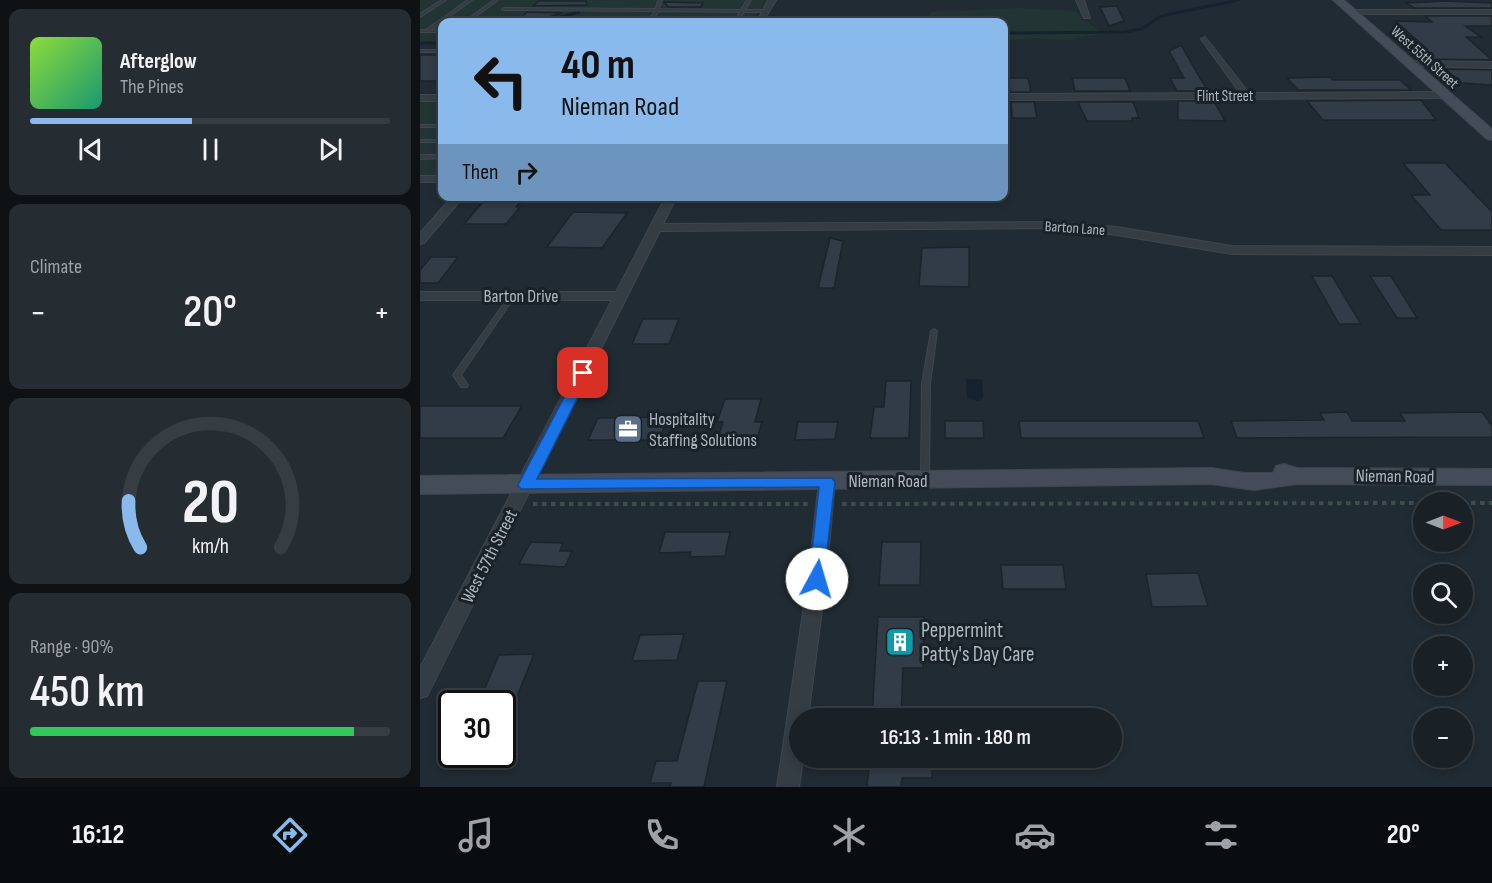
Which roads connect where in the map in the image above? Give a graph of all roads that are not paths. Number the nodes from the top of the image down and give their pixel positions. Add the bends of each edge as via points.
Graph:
1 (444, 0) edge
2 (470, 0) edge
3 (496, 0) edge
4 (660, 0) edge
5 (749, 0) edge
6 (772, 0) edge
7 (1080, 0) edge
8 (1338, 0) edge
9 (504, 9) dead end
10 (657, 11) junction
11 (766, 11) junction
12 (742, 12) junction
13 (1352, 12) junction
14 (1492, 12) edge
15 (420, 16) edge
16 (1087, 16) dead end
17 (445, 18) edge
18 (471, 18) edge
19 (652, 18) edge
20 (738, 18) edge
21 (762, 18) edge
22 (438, 23) edge
23 (420, 31) edge
24 (427, 31) junction
25 (438, 31) edge
26 (1205, 39) dead end
27 (420, 51) edge
28 (438, 51) edge
29 (1412, 64) junction
30 (1492, 65) edge
31 (1446, 95) junction
32 (1008, 96) edge
33 (1246, 96) junction
34 (420, 98) edge
35 (438, 98) edge
36 (420, 126) edge
37 (438, 126) edge
38 (1492, 136) edge
39 (420, 141) edge
40 (438, 141) edge
41 (420, 157) edge
42 (438, 157) edge
43 (420, 179) edge
44 (438, 179) edge
45 (455, 201) edge
46 (670, 201) edge
47 (656, 228) junction
48 (420, 240) edge
49 (1492, 251) edge
50 (420, 296) edge
51 (512, 296) junction
52 (622, 296) junction
53 (934, 331) dead end
54 (464, 384) dead end
55 (1492, 477) edge
56 (925, 481) junction
57 (827, 482) junction
58 (420, 485) edge
59 (529, 495) junction
60 (420, 689) edge
61 (788, 787) edge

1 - 15 lane
2 - 17 lane
3 - 18 lane
4 - 10 lane
5 - 12 lane
6 - 11 street
7 - 16 street
8 - 13 main road, West 55th Street
9 - 10 lane
10 - 12 lane
10 - 19 lane
11 - 12 lane
11 - 21 street
12 - 20 lane
13 - 14 street
13 - 29 main road, West 55th Street
22 - 24 lane
23 - 24 lane
24 - 25 lane
26 - 33 street
27 - 28 lane
29 - 30 street
29 - 31 main road, West 55th Street
31 - 33 street, Flint Street
31 - 38 main road, West 55th Street
32 - 33 street, Flint Street
34 - 35 street
36 - 37 lane
39 - 40 lane
41 - 42 lane
43 - 44 street
45 - 48 street
46 - 47 street, West 57th Street
47 - 49 street, Barton Lane via 1056,225 1232,250
47 - 52 street, West 57th Street
50 - 51 street, Barton Drive
51 - 52 street, Barton Drive
51 - 54 lane via 457,375
52 - 59 street, West 57th Street
53 - 56 lane via 926,384
55 - 56 main road, Nieman Road via 1297,476 1276,483 1234,482 1211,476
56 - 57 main road, Nieman Road
57 - 59 main road, Nieman Road
57 - 61 street
58 - 59 main road, Nieman Road
59 - 60 street, West 57th Street

